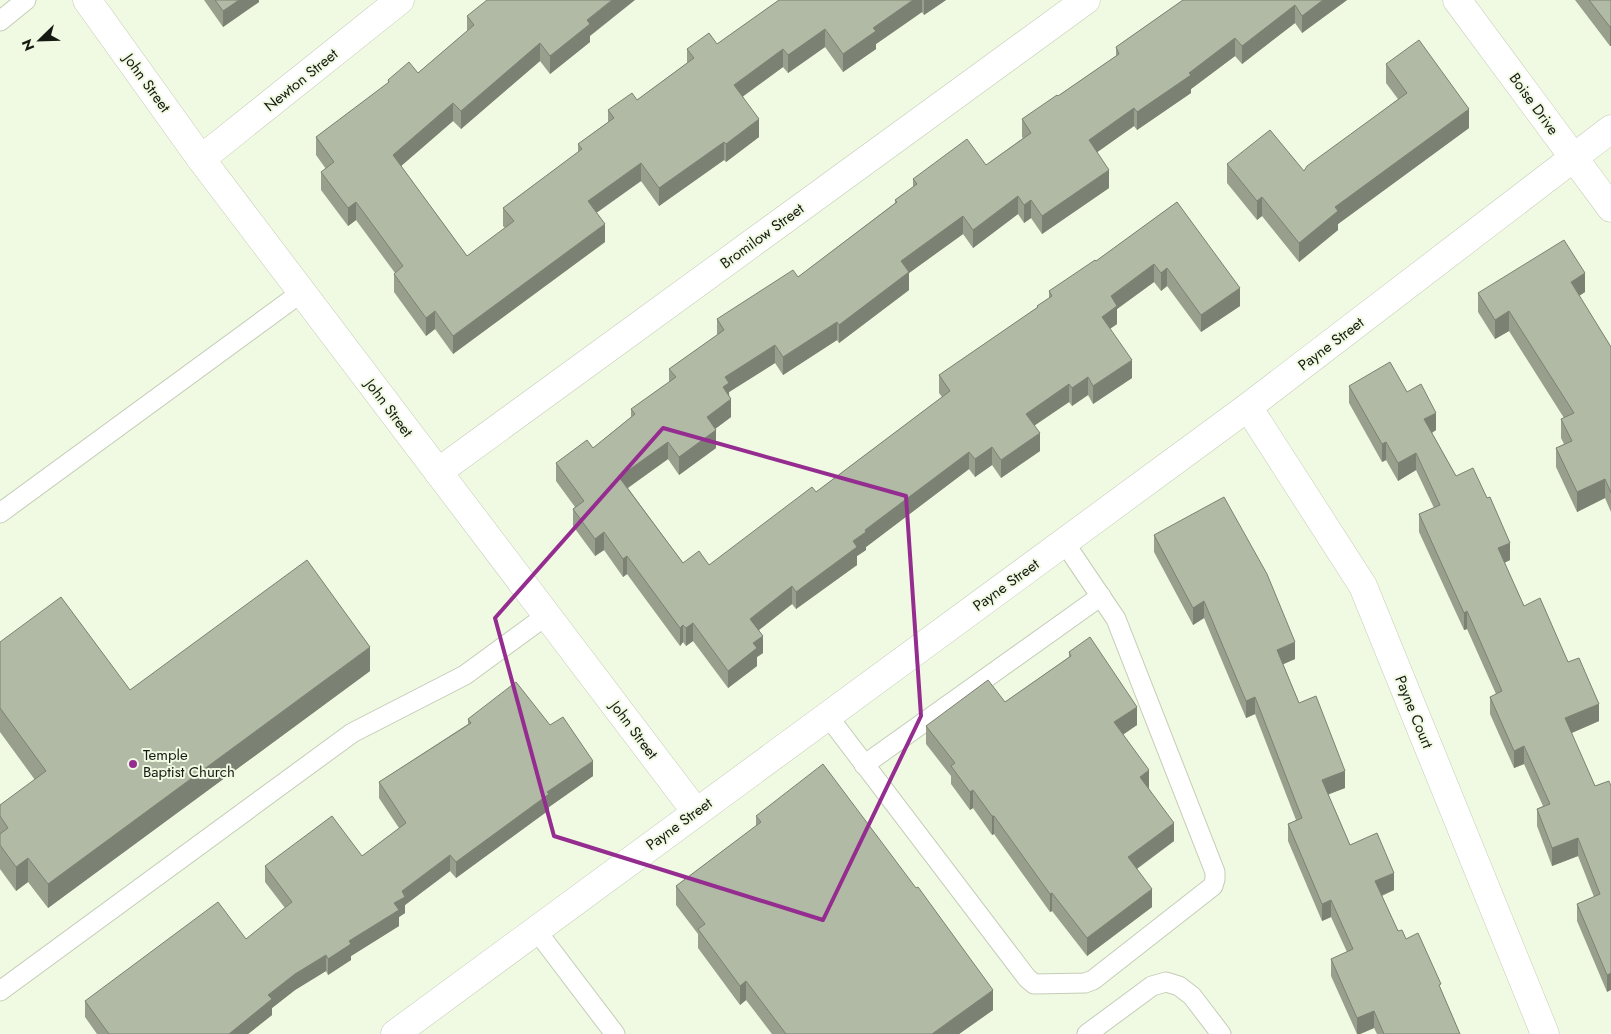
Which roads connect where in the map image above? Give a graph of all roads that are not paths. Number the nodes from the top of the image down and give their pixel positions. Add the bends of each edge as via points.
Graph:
1 (26, 0) edge
2 (87, 0) edge
3 (400, 0) edge
4 (1086, 0) edge
5 (1457, 0) edge
6 (0, 21) edge
7 (1611, 129) edge
8 (1573, 158) junction
9 (201, 159) junction
10 (1611, 208) edge
11 (302, 292) junction
12 (1248, 407) junction
13 (438, 472) junction
14 (0, 514) edge
15 (1064, 542) junction
16 (1102, 596) junction
17 (547, 615) junction
18 (827, 715) junction
19 (864, 764) junction
20 (696, 812) junction
21 (536, 930) junction
22 (0, 991) edge
23 (396, 1034) edge
24 (615, 1034) edge
25 (1087, 1034) edge
26 (1221, 1034) edge
27 (1546, 1034) edge

1 - 6 lane
2 - 9 street, John Street
3 - 9 street, Newton Street
4 - 13 street, Bromilow Street
5 - 8 street, Boise Drive
7 - 8 street, Payne Street
8 - 10 street, Boise Drive
8 - 12 street, Payne Street
9 - 11 street, John Street
11 - 13 street, John Street
11 - 14 lane
12 - 15 street, Payne Street
12 - 27 street, Payne Court via 1363,586
13 - 17 street, John Street
15 - 16 lane
15 - 18 street, Payne Street
16 - 19 lane
16 - 19 lane via 1116,619 1215,879 1213,886 1093,980 1034,984 1027,978
17 - 20 street, John Street
17 - 22 lane via 465,675 352,733
18 - 19 lane
18 - 20 street, Payne Street
20 - 21 street, Payne Street
21 - 23 street, Payne Street
21 - 24 lane
25 - 26 lane via 1152,986 1166,982 1179,986 1192,996

